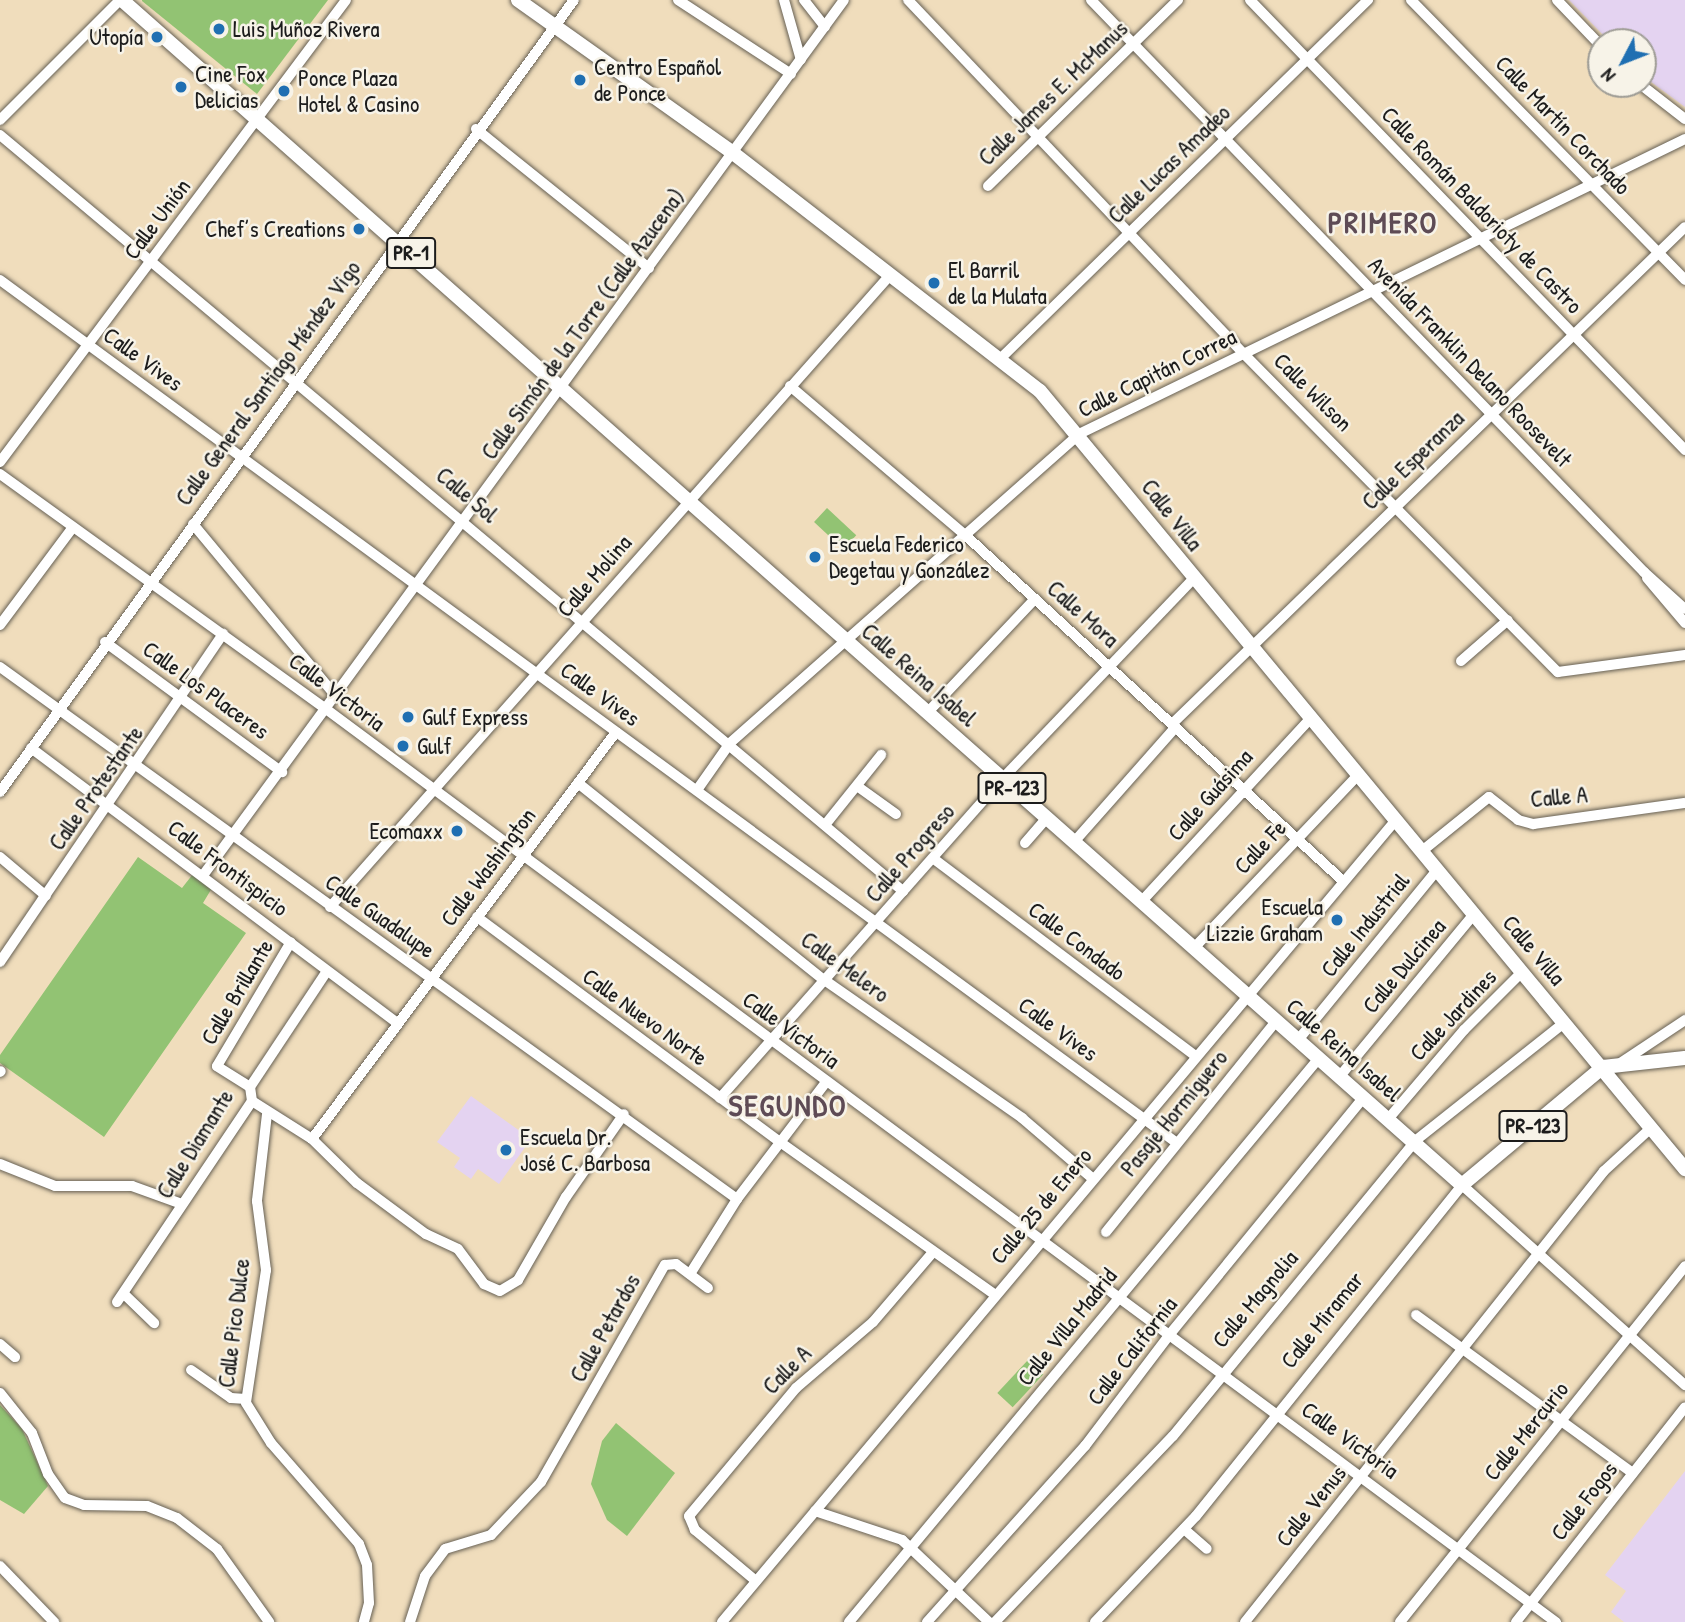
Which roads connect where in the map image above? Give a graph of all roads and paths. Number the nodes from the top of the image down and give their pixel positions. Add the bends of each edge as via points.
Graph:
1 (121, 0) edge
2 (346, 0) edge
3 (518, 0) edge
4 (574, 0) edge
5 (678, 0) edge
6 (784, 0) edge
7 (804, 0) edge
8 (844, 0) edge
9 (908, 0) edge
10 (1091, 0) edge
11 (1178, 0) edge
12 (1250, 0) edge
13 (1368, 0) edge
14 (1411, 0) edge
15 (1557, 0) edge
16 (555, 26) junction
17 (825, 27) junction
18 (1587, 31) edge
19 (1133, 44) junction
20 (1307, 59) junction
21 (801, 60) junction
22 (791, 74) junction
23 (1657, 97) edge
24 (261, 118) junction
25 (1685, 119) edge
26 (0, 120) edge
27 (476, 129) junction
28 (0, 135) edge
29 (1040, 139) junction
30 (1224, 139) junction
31 (1685, 139) edge
32 (733, 152) junction
33 (1591, 184) junction
34 (988, 186) dead end
35 (1685, 227) edge
36 (1129, 233) junction
37 (396, 240) junction
38 (1481, 241) junction
39 (1658, 253) junction
40 (152, 261) junction
41 (649, 268) junction
42 (891, 274) junction
43 (0, 280) edge
44 (1685, 280) edge
45 (1372, 292) junction
46 (1574, 334) junction
47 (87, 345) junction
48 (1244, 354) junction
49 (1001, 358) junction
50 (296, 383) junction
51 (790, 386) junction
52 (562, 388) junction
53 (1493, 412) junction
54 (1079, 433) junction
55 (1685, 450) edge
56 (240, 456) junction
57 (0, 462) edge
58 (0, 474) edge
59 (689, 499) junction
60 (1396, 505) junction
61 (465, 520) junction
62 (193, 524) junction
63 (73, 527) junction
64 (964, 534) junction
65 (1644, 572) junction
66 (1193, 579) junction
67 (148, 583) junction
68 (418, 585) junction
69 (1035, 598) junction
70 (1685, 609) edge
71 (1508, 620) junction
72 (583, 621) junction
73 (1685, 623) edge
74 (0, 625) edge
75 (223, 634) junction
76 (844, 639) junction
77 (105, 642) junction
78 (1251, 648) junction
79 (1685, 655) edge
80 (1461, 661) dead end
81 (1109, 666) junction
82 (0, 667) edge
83 (535, 673) junction
84 (336, 696) junction
85 (183, 698) junction
86 (58, 709) junction
87 (326, 709) junction
88 (928, 712) junction
89 (1311, 718) junction
90 (1173, 726) junction
91 (616, 732) junction
92 (730, 743) junction
93 (32, 748) junction
94 (881, 755) dead end
95 (136, 766) junction
96 (282, 772) junction
97 (1358, 775) junction
98 (1002, 779) junction
99 (578, 783) junction
100 (857, 786) junction
101 (432, 789) junction
102 (1243, 789) junction
103 (697, 790) junction
104 (0, 792) edge
105 (1685, 803) edge
106 (108, 805) junction
107 (896, 814) dead end
108 (1046, 819) junction
109 (1396, 820) junction
110 (825, 825) junction
111 (233, 837) junction
112 (1296, 839) junction
113 (1074, 842) junction
114 (1025, 843) dead end
115 (1422, 851) junction
116 (0, 857) edge
117 (522, 857) junction
118 (934, 859) junction
119 (1437, 870) junction
120 (204, 874) junction
121 (1342, 880) junction
122 (903, 891) junction
123 (47, 897) junction
124 (1141, 902) junction
125 (330, 907) junction
126 (1474, 914) junction
127 (477, 917) junction
128 (876, 923) junction
129 (291, 942) junction
130 (1193, 949) junction
131 (0, 962) edge
132 (327, 971) junction
133 (1522, 972) junction
134 (432, 978) junction
135 (823, 979) junction
136 (1245, 995) junction
137 (1685, 1020) edge
138 (1276, 1021) junction
139 (1565, 1022) junction
140 (397, 1023) junction
141 (769, 1040) junction
142 (1298, 1040) junction
143 (1195, 1056) junction
144 (1319, 1058) junction
145 (1685, 1058) edge
146 (1622, 1062) junction
147 (1603, 1067) junction
148 (1340, 1076) junction
149 (826, 1082) junction
150 (250, 1087) junction
151 (720, 1098) junction
152 (1363, 1098) junction
153 (252, 1101) junction
154 (267, 1114) junction
155 (624, 1114) junction
156 (1145, 1117) junction
157 (1389, 1118) junction
158 (1651, 1128) junction
159 (312, 1139) junction
160 (1415, 1141) junction
161 (780, 1142) junction
162 (1177, 1143) junction
163 (0, 1164) edge
164 (1685, 1169) edge
165 (1092, 1178) junction
166 (1462, 1185) junction
167 (737, 1199) junction
168 (182, 1204) junction
169 (1106, 1231) dead end
170 (1040, 1239) junction
171 (933, 1252) junction
172 (1536, 1255) junction
173 (1685, 1266) edge
174 (690, 1274) junction
175 (708, 1288) dead end
176 (995, 1295) junction
177 (1118, 1296) junction
178 (1416, 1315) dead end
179 (155, 1323) dead end
180 (1170, 1334) junction
181 (1628, 1338) junction
182 (0, 1344) edge
183 (1464, 1352) junction
184 (15, 1357) dead end
185 (191, 1370) dead end
186 (1223, 1371) junction
187 (1685, 1385) edge
188 (0, 1394) edge
189 (246, 1399) junction
190 (1685, 1407) edge
191 (1276, 1412) junction
192 (1561, 1420) junction
193 (1633, 1473) junction
194 (1363, 1475) junction
195 (815, 1511) junction
196 (1184, 1529) junction
197 (1459, 1547) junction
198 (912, 1549) junction
199 (1207, 1549) dead end
200 (0, 1566) edge
201 (756, 1581) junction
202 (955, 1588) junction
203 (1531, 1603) junction
204 (54, 1622) edge
205 (269, 1622) edge
206 (364, 1622) edge
207 (410, 1622) edge
208 (722, 1622) edge
209 (849, 1622) edge
210 (927, 1622) edge
211 (989, 1622) edge
212 (995, 1622) edge
213 (1095, 1622) edge
214 (1245, 1622) edge
215 (1399, 1622) edge
216 (1517, 1622) edge
217 (1556, 1622) edge

1 - 24 main road, Calle Reina Isabel / PR-1
1 - 26 street
2 - 24 street, Calle Unión
3 - 16 main road, Calle Villa
4 - 16 street, Calle General Santiago Méndez Vigo
5 - 22 street
6 - 21 street
7 - 17 street
8 - 17 street, Calle Simón de la Torre (Calle Azucena)
9 - 29 street, Calle Wilson
10 - 19 street, Avenida Franklin Delano Roosevelt
11 - 19 street, Calle James E. McManus
12 - 20 street, Calle Román Baldorioty de Castro
13 - 20 street, Calle Lucas Amadeo
14 - 33 street, Calle Martín Corchado
15 - 18 street
16 - 27 street, Calle General Santiago Méndez Vigo
16 - 32 main road, Calle Villa
17 - 21 street, Calle Simón de la Torre (Calle Azucena)
19 - 29 street, Calle James E. McManus
19 - 30 street, Avenida Franklin Delano Roosevelt
20 - 30 street, Calle Lucas Amadeo
20 - 38 street, Calle Román Baldorioty de Castro
21 - 22 street, Calle Simón de la Torre (Calle Azucena)
22 - 32 street, Calle Simón de la Torre (Calle Azucena)
23 - 25 street
24 - 37 main road, Calle Reina Isabel / PR-1
24 - 40 street, Calle Unión
27 - 37 street, Calle General Santiago Méndez Vigo
27 - 41 street
28 - 40 street, Calle Sol
29 - 34 street, Calle James E. McManus
29 - 36 street, Calle Wilson
30 - 36 street, Calle Lucas Amadeo
30 - 45 street, Avenida Franklin Delano Roosevelt
31 - 33 street, Calle Capitán Correa
32 - 41 street, Calle Simón de la Torre (Calle Azucena)
32 - 42 main road, Calle Villa
33 - 38 street, Calle Capitán Correa
33 - 39 street, Calle Martín Corchado
35 - 39 street, Calle Esperanza
36 - 48 street, Calle Wilson
36 - 49 street, Calle Lucas Amadeo
37 - 50 street, Calle General Santiago Méndez Vigo
37 - 52 main road, Calle Reina Isabel / PR-1
38 - 45 street, Calle Capitán Correa
38 - 46 street, Calle Román Baldorioty de Castro
39 - 44 street, Calle Martín Corchado
39 - 46 street, Calle Esperanza
40 - 47 street, Calle Unión
40 - 50 street, Calle Sol
41 - 52 street, Calle Simón de la Torre (Calle Azucena)
42 - 49 main road, Calle Villa
42 - 51 street, Calle Molina
43 - 47 street, Calle Vives
45 - 48 street, Calle Capitán Correa
45 - 53 street, Avenida Franklin Delano Roosevelt
46 - 53 street, Calle Esperanza
46 - 55 street, Calle Román Baldorioty de Castro
47 - 56 street, Calle Vives
47 - 57 street, Calle Unión
48 - 54 street, Calle Capitán Correa
48 - 60 street, Calle Wilson
49 - 54 main road, Calle Villa via 1040,390
50 - 56 street, Calle General Santiago Méndez Vigo
50 - 61 street, Calle Sol
51 - 59 street, Calle Molina
51 - 64 street, Calle Mora
52 - 59 main road, Calle Reina Isabel / PR-123
52 - 61 street, Calle Simón de la Torre (Calle Azucena)
53 - 60 street, Calle Esperanza
53 - 65 street, Avenida Franklin Delano Roosevelt
54 - 64 street, Calle Capitán Correa
54 - 66 main road, Calle Villa
56 - 62 street, Calle General Santiago Méndez Vigo
56 - 68 street, Calle Vives
58 - 63 street, Calle Victoria
59 - 72 street, Calle Molina
59 - 76 main road, Calle Reina Isabel / PR-123
60 - 71 street, Calle Wilson
60 - 78 street, Calle Esperanza
61 - 68 street, Calle Simón de la Torre (Calle Azucena)
61 - 72 street, Calle Sol
62 - 67 street, Calle General Santiago Méndez Vigo
62 - 84 street
63 - 67 street, Calle Victoria
63 - 74 street
64 - 69 street, Calle Mora
64 - 76 street, Calle Capitán Correa
65 - 70 street, Avenida Franklin Delano Roosevelt
65 - 73 street, Avenida Franklin Delano Roosevelt
66 - 78 main road, Calle Villa
66 - 81 street, Calle Progreso
67 - 75 street, Calle Victoria
67 - 77 street, Calle General Santiago Méndez Vigo
68 - 83 street, Calle Vives
68 - 84 street, Calle Simón de la Torre (Calle Azucena)
69 - 81 street, Calle Mora
69 - 88 street
71 - 79 street, Calle Wilson via 1558,672
71 - 80 street
72 - 83 street, Calle Molina
72 - 92 street, Calle Sol
75 - 85 street, Calle Protestante
75 - 87 street, Calle Victoria
76 - 88 main road, Calle Reina Isabel / PR-123
76 - 92 street, Calle Capitán Correa
77 - 85 street, Calle Los Placeres
77 - 86 street, Calle General Santiago Méndez Vigo
78 - 89 main road, Calle Villa
78 - 90 street, Calle Esperanza
81 - 90 street, Calle Mora
81 - 98 street, Calle Progreso
82 - 86 street, Calle Guadalupe
83 - 91 street, Calle Vives
83 - 101 street, Calle Molina
84 - 87 street, Calle Simón de la Torre (Calle Azucena)
85 - 95 street, Calle Protestante
85 - 96 street, Calle Los Placeres
86 - 93 street, Calle General Santiago Méndez Vigo
86 - 95 street, Calle Guadalupe
87 - 96 street, Calle Simón de la Torre (Calle Azucena)
87 - 101 street, Calle Victoria
88 - 98 main road, Calle Reina Isabel / PR-123
89 - 97 main road, Calle Villa
89 - 102 street, Calle Guásima
90 - 102 street, Calle Mora
90 - 113 street, Calle Esperanza
91 - 99 street, Calle Washington
91 - 103 street, Calle Vives
92 - 103 street, Calle Capitán Correa
92 - 110 street, Calle Sol
93 - 104 street, Calle General Santiago Méndez Vigo
93 - 106 street, Calle Frontispicio
94 - 100 street
95 - 106 street, Calle Protestante
95 - 111 street, Calle Guadalupe
96 - 111 street, Calle Simón de la Torre (Calle Azucena)
97 - 109 main road, Calle Villa
97 - 112 street, Calle Fe
98 - 108 main road, Calle Reina Isabel / PR-123
98 - 118 street, Calle Progreso
99 - 117 street, Calle Washington
99 - 135 street, Calle Melero
100 - 107 street
100 - 110 street
101 - 117 street, Calle Victoria
101 - 125 street, Calle Molina
102 - 112 street, Calle Mora
102 - 124 street, Calle Guásima
103 - 128 street, Calle Vives
105 - 115 street, Calle A via 1533,824 1518,820 1489,797
106 - 120 street, Calle Frontispicio
106 - 123 street, Calle Protestante
108 - 113 main road, Calle Reina Isabel / PR-123
108 - 114 street
109 - 115 main road, Calle Villa
109 - 121 street, Calle 25 de Enero
110 - 122 street, Calle Sol
111 - 120 street, Calle Simón de la Torre (Calle Azucena)
111 - 125 street, Calle Guadalupe
112 - 121 street, Calle Mora
112 - 130 street, Calle Fe
113 - 124 main road, Calle Reina Isabel / PR-123
115 - 119 main road, Calle Villa
116 - 123 street
117 - 127 street, Calle Washington
117 - 141 street, Calle Victoria
118 - 122 street, Calle Progreso
118 - 143 street, Calle Condado
119 - 126 main road, Calle Villa
119 - 142 street, Calle Industrial
120 - 129 street, Calle Frontispicio
121 - 136 street, Calle 25 de Enero
122 - 128 street, Calle Progreso
123 - 131 street, Calle Protestante
124 - 130 main road, Calle Reina Isabel / PR-123
125 - 134 street, Calle Guadalupe
126 - 133 main road, Calle Villa
126 - 148 street, Calle Dulcinea
127 - 134 street, Calle Washington
127 - 151 street, Calle Nuevo Norte
128 - 135 street, Calle Progreso
128 - 156 street, Calle Vives
129 - 132 street, Calle Frontispicio
129 - 150 street, Calle Brillante via 217,1066
130 - 136 main road, Calle Reina Isabel / PR-123
132 - 140 street, Calle Frontispicio
132 - 150 street, Calle Diamante
133 - 139 main road, Calle Villa
133 - 157 street, Calle Jardines via 1464,1030
134 - 140 street, Calle Washington
134 - 155 street, Calle Guadalupe
135 - 141 street, Calle Progreso
135 - 165 street, Calle Melero via 1022,1118
136 - 138 main road, Calle Reina Isabel / PR-123
136 - 143 street, Calle 25 de Enero
137 - 146 street
138 - 142 main road, Calle Reina Isabel / PR-123
138 - 162 street, Pasaje Hormiguero
139 - 147 main road, Calle Villa
139 - 160 street, Calle Magnolia
140 - 159 street, Calle Washington
141 - 149 street, Calle Victoria
141 - 151 street, Calle Progreso
142 - 144 main road, Calle Reina Isabel / PR-123
143 - 156 street, Calle 25 de Enero
144 - 148 main road, Calle Reina Isabel / PR-123
144 - 177 street, Calle Villa Madrid
145 - 146 main road
146 - 147 main road
147 - 158 main road, Calle Villa
147 - 166 main road, Calle Miramar / PR-123
148 - 152 main road, Calle Reina Isabel / PR-123
149 - 161 street
149 - 170 street, Calle Victoria
150 - 153 street, Calle Diamante
151 - 161 street, Calle Nuevo Norte
152 - 157 main road, Calle Reina Isabel / PR-123
152 - 180 street, Calle California
153 - 154 street
153 - 168 street, Calle Diamante
154 - 159 street
154 - 189 street, Calle Pico Dulce via 257,1201 266,1270
155 - 159 street via 566,1197 518,1280 500,1291 484,1284 458,1249 426,1234 357,1184
155 - 167 street, Calle Guadalupe
156 - 162 street, Calle Vives
156 - 165 street, Calle 25 de Enero
157 - 160 main road, Calle Reina Isabel / PR-123
158 - 164 main road, Calle Villa
158 - 172 street via 1604,1171
160 - 166 main road, Calle Reina Isabel / PR-123
160 - 186 street, Calle Magnolia
161 - 167 street
161 - 171 street, Calle Nuevo Norte
162 - 169 street, Pasaje Hormiguero
163 - 168 street via 55,1186 132,1186
165 - 170 street, Calle 25 de Enero
166 - 172 street, Calle Reina Isabel
166 - 191 street, Calle Miramar
167 - 174 street
168 - 179 street, Calle Diamante via 120,1298
170 - 176 street, Calle 25 de Enero
170 - 177 street, Calle Victoria
171 - 176 street, Calle Nuevo Norte
171 - 201 street, Calle A via 873,1322 776,1411 692,1510 690,1523 695,1530
172 - 181 street, Calle Reina Isabel
172 - 183 street, Calle Venus
173 - 181 street, Calle Mercurio
174 - 175 street
174 - 207 street, Calle Petardos via 676,1264 665,1265 600,1383 529,1493 491,1535 445,1549 429,1570
176 - 195 street, Calle 25 de Enero
177 - 180 street, Calle Victoria
177 - 198 street, Calle Villa Madrid
178 - 183 street
180 - 186 street, Calle Victoria
180 - 202 street, Calle California via 1085,1446
181 - 187 street, Calle Reina Isabel
181 - 192 street, Calle Mercurio
182 - 184 street
183 - 192 street
183 - 194 street, Calle Venus
185 - 189 street via 217,1391
186 - 191 street, Calle Victoria
186 - 212 street, Calle Magnolia via 1120,1496
188 - 205 street via 32,1433 48,1474 65,1498 84,1505 146,1506 177,1518 217,1549
189 - 206 street, Calle Pico Dulce via 271,1443 359,1544 367,1565 369,1603
190 - 193 street, Calle Fogos
191 - 194 street, Calle Victoria
191 - 196 street, Calle Miramar
192 - 193 street
192 - 197 street, Calle Mercurio
193 - 203 street, Calle Fogos
194 - 197 street, Calle Victoria
194 - 214 street, Calle Venus
195 - 198 street via 891,1534
195 - 201 street, Calle 25 de Enero
196 - 199 street
196 - 213 street, Calle Miramar
197 - 203 street, Calle Victoria
197 - 215 street, Calle Mercurio
198 - 202 street
198 - 209 street, Calle Villa Madrid
200 - 204 street
201 - 208 street, Calle 25 de Enero
202 - 210 street, Calle California
202 - 211 street
203 - 216 street, Calle Fogos
203 - 217 street, Calle Victoria

